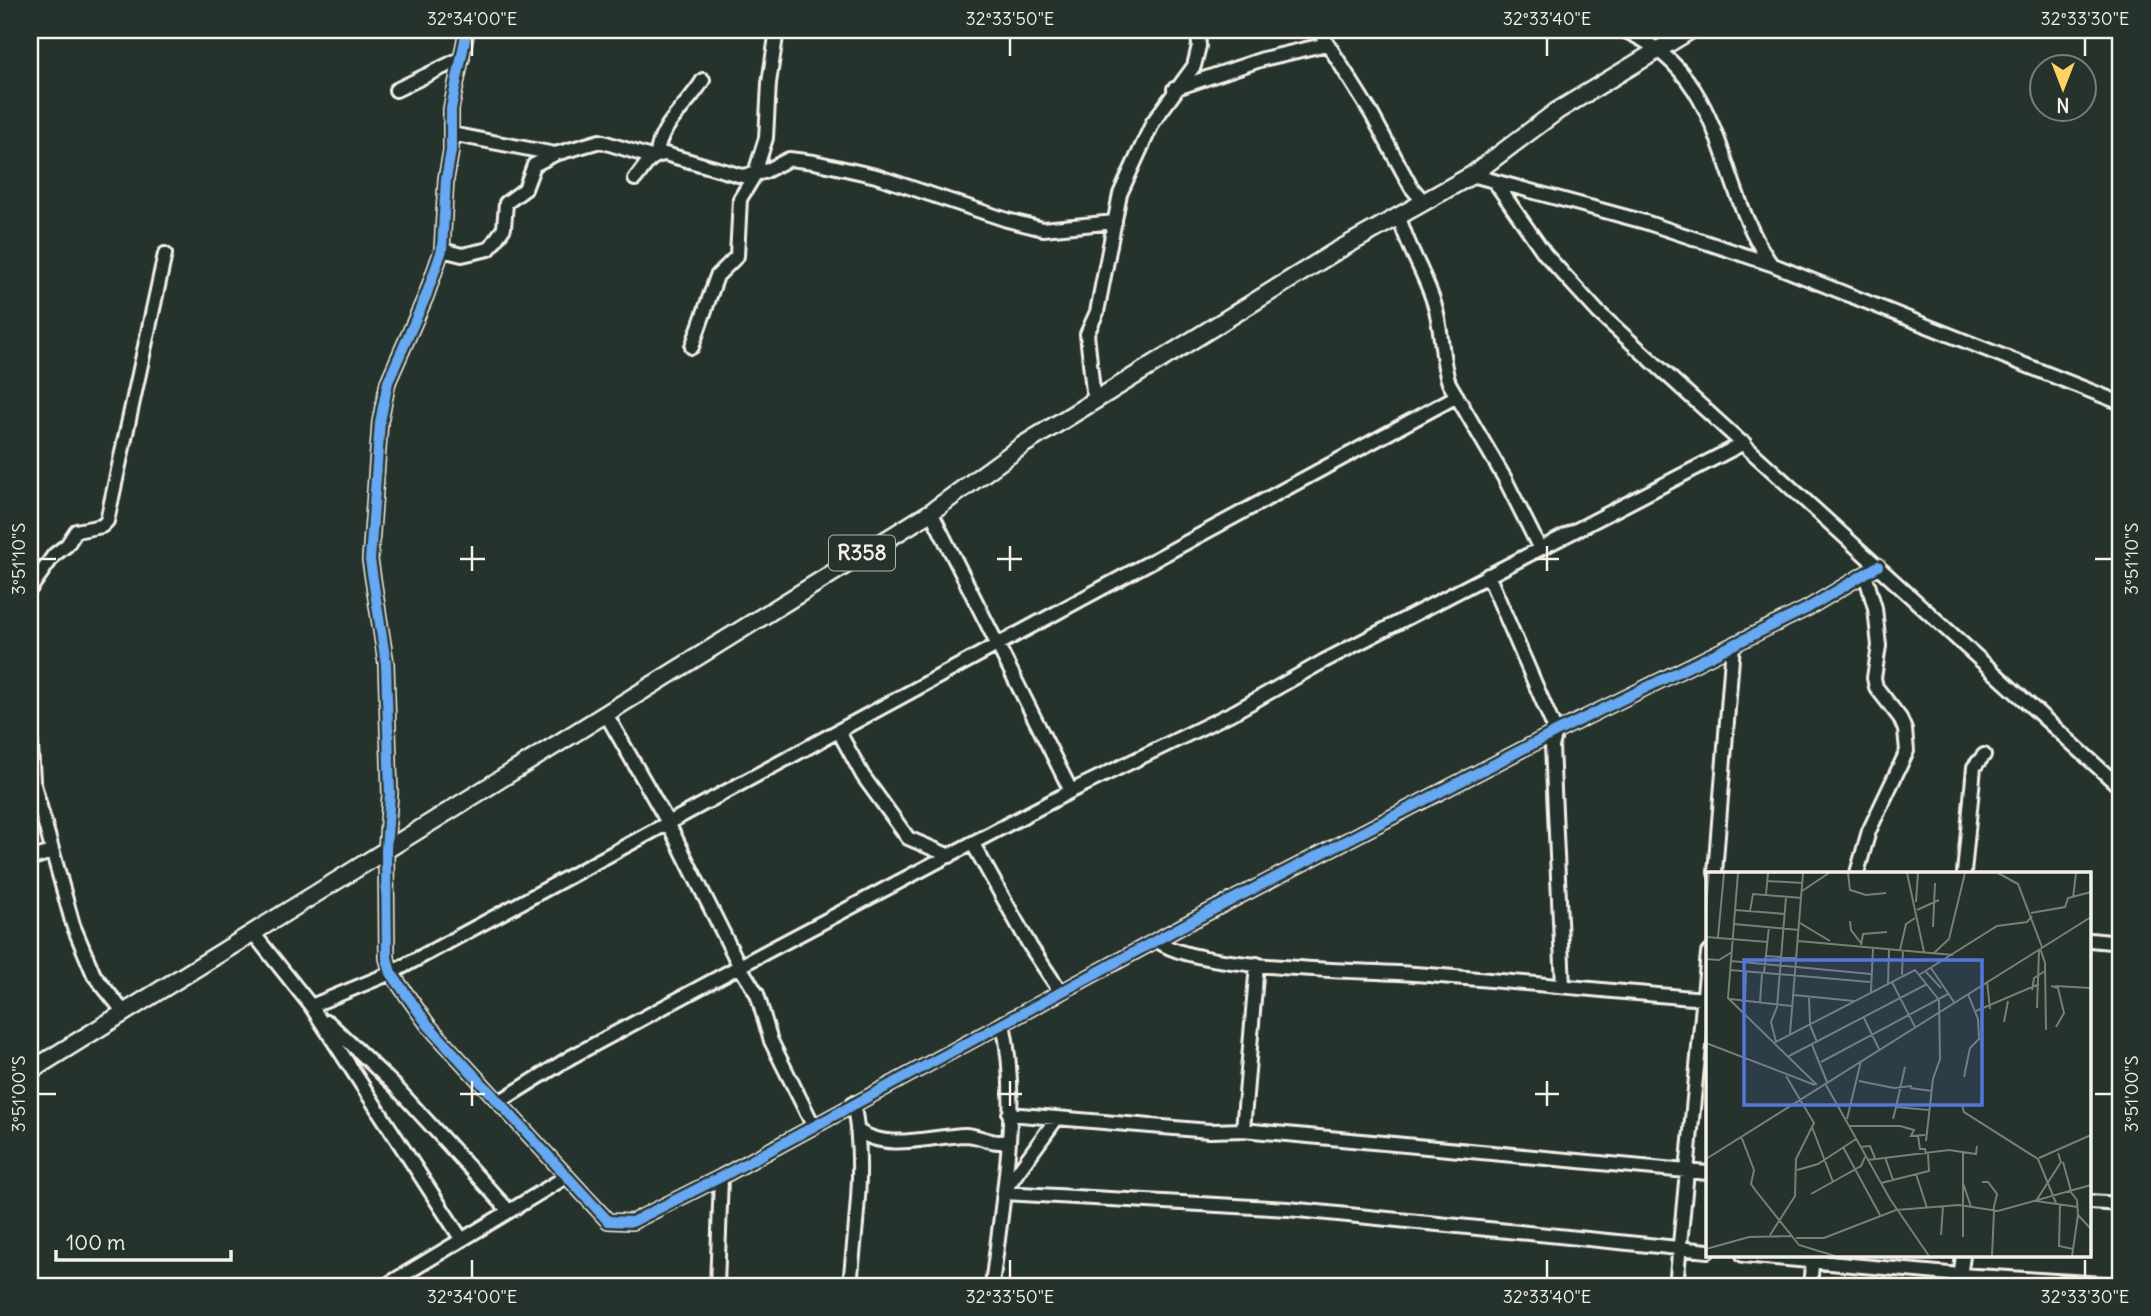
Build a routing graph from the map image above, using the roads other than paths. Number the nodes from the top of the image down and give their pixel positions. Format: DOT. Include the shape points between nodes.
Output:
graph roads {
  1 [pos="467,30"];
  2 [pos="777,30"];
  3 [pos="1198,30"];
  4 [pos="1319,30"];
  5 [pos="1623,30"];
  6 [pos="1690,30"];
  7 [pos="1327,44"];
  8 [pos="1660,50"];
  9 [pos="462,58"];
  10 [pos="703,80"];
  11 [pos="1174,89"];
  12 [pos="396,90"];
  13 [pos="451,134"];
  14 [pos="555,154"];
  15 [pos="654,156"];
  16 [pos="1472,175"];
  17 [pos="754,176"];
  18 [pos="635,179"];
  19 [pos="1494,182"];
  20 [pos="1424,202"];
  21 [pos="1399,216"];
  22 [pos="1115,222"];
  23 [pos="442,250"];
  24 [pos="165,254"];
  25 [pos="1771,264"];
  26 [pos="692,347"];
  27 [pos="1457,396"];
  28 [pos="1098,399"];
  29 [pos="2121,403"];
  30 [pos="1744,443"];
  31 [pos="931,512"];
  32 [pos="1539,547"];
  33 [pos="1878,566"];
  34 [pos="1865,574"];
  35 [pos="1488,575"];
  36 [pos="30,589"];
  37 [pos="998,645"];
  38 [pos="1733,645"];
  39 [pos="606,714"];
  40 [pos="30,728"];
  41 [pos="839,732"];
  42 [pos="1556,732"];
  43 [pos="1984,755"];
  44 [pos="2121,788"];
  45 [pos="1071,791"];
  46 [pos="667,821"];
  47 [pos="973,844"];
  48 [pos="386,850"];
  49 [pos="51,852"];
  50 [pos="950,856"];
  51 [pos="30,859"];
  52 [pos="1715,872"];
  53 [pos="1857,872"];
  54 [pos="1964,872"];
  55 [pos="253,933"];
  56 [pos="2092,940"];
  57 [pos="1158,941"];
  58 [pos="2121,943"];
  59 [pos="1256,964"];
  60 [pos="740,967"];
  61 [pos="391,973"];
  62 [pos="1706,976"];
  63 [pos="1563,986"];
  64 [pos="1060,991"];
  65 [pos="1704,999"];
  66 [pos="312,1005"];
  67 [pos="123,1012"];
  68 [pos="1003,1023"];
  69 [pos="30,1071"];
  70 [pos="499,1102"];
  71 [pos="853,1103"];
  72 [pos="1009,1114"];
  73 [pos="1057,1118"];
  74 [pos="814,1125"];
  75 [pos="857,1130"];
  76 [pos="1243,1130"];
  77 [pos="1007,1141"];
  78 [pos="1687,1172"];
  79 [pos="1706,1173"];
  80 [pos="566,1177"];
  81 [pos="721,1177"];
  82 [pos="1005,1192"];
  83 [pos="2092,1202"];
  84 [pos="2121,1204"];
  85 [pos="509,1211"];
  86 [pos="462,1240"];
  87 [pos="1677,1247"];
  88 [pos="1706,1251"];
  89 [pos="1760,1256"];
  90 [pos="1963,1256"];
  91 [pos="1813,1259"];
  92 [pos="1960,1281"];
  93 [pos="2121,1285"];
  94 [pos="384,1286"];
  95 [pos="717,1286"];
  96 [pos="850,1286"];
  97 [pos="992,1286"];
  98 [pos="1676,1286"];
  99 [pos="1810,1286"];
  1 -- 9 [label="street"];
  2 -- 17 [label="street" via="766,138"];
  3 -- 11 [label="street" via="1194,66"];
  4 -- 7 [label="street"];
  5 -- 8 [label="street"];
  6 -- 8 [label="main road, R358"];
  7 -- 11 [label="street" via="1263,59"];
  7 -- 20 [label="street"];
  8 -- 16 [label="main road, R358" via="1557,111"];
  8 -- 25 [label="street" via="1705,105 1749,226"];
  9 -- 12 [label="street"];
  9 -- 13 [label="street" via="452,99"];
  10 -- 15 [label="street" via="664,130"];
  11 -- 22 [label="street" via="1140,145 1120,194"];
  13 -- 14 [label="street"];
  13 -- 23 [label="street"];
  14 -- 15 [label="street" via="600,141"];
  14 -- 23 [label="street" via="534,165 525,189 506,203 504,228 489,249 462,255"];
  15 -- 17 [label="street" via="665,154"];
  15 -- 18 [label="street"];
  16 -- 19 [label="street"];
  16 -- 20 [label="main road, R358"];
  17 -- 22 [label="street" via="794,159 876,176 1025,225 1056,229"];
  17 -- 26 [label="street" via="740,199 737,256 717,276"];
  19 -- 25 [label="street" via="1645,222"];
  19 -- 30 [label="street" via="1545,254 1598,312"];
  20 -- 21 [label="main road, R358"];
  21 -- 27 [label="street" via="1434,301 1443,337 1444,368"];
  21 -- 28 [label="main road, R358"];
  22 -- 28 [label="street" via="1097,312 1087,334 1093,391"];
  23 -- 48 [label="street" via="388,382 380,422 370,561 386,663 390,783"];
  24 -- 36 [label="street" via="107,521 76,531"];
  25 -- 29 [label="street"];
  27 -- 32 [label="street"];
  27 -- 37 [label="street"];
  28 -- 31 [label="main road, R358" via="1023,444"];
  30 -- 32 [label="street"];
  30 -- 33 [label="street"];
  31 -- 37 [label="street"];
  31 -- 39 [label="main road, R358"];
  32 -- 35 [label="street"];
  33 -- 34 [label="street"];
  33 -- 44 [label="street"];
  34 -- 38 [label="street"];
  34 -- 53 [label="street" via="1878,636 1876,687 1905,730 1907,751 1869,831"];
  35 -- 42 [label="street"];
  35 -- 45 [label="street" via="1236,711"];
  37 -- 41 [label="street"];
  37 -- 45 [label="street"];
  38 -- 42 [label="street"];
  38 -- 52 [label="street"];
  39 -- 46 [label="street"];
  39 -- 48 [label="main road, R358"];
  40 -- 49 [label="street" via="33,781"];
  41 -- 46 [label="street"];
  41 -- 50 [label="street" via="863,776 908,838"];
  42 -- 57 [label="street"];
  42 -- 63 [label="street" via="1552,746"];
  43 -- 54 [label="street" via="1974,767"];
  45 -- 47 [label="street"];
  46 -- 60 [label="street"];
  46 -- 61 [label="street"];
  47 -- 50 [label="street"];
  47 -- 64 [label="street"];
  48 -- 55 [label="main road, R358"];
  48 -- 61 [label="street"];
  49 -- 51 [label="street"];
  49 -- 67 [label="street" via="87,963"];
  50 -- 60 [label="street"];
  55 -- 66 [label="street"];
  55 -- 67 [label="main road, R358"];
  56 -- 58 [label="street"];
  57 -- 59 [label="street" via="1194,957"];
  57 -- 64 [label="street"];
  59 -- 63 [label="street"];
  59 -- 76 [label="street"];
  60 -- 70 [label="street" via="571,1057"];
  60 -- 74 [label="street" via="757,994 771,1041"];
  61 -- 66 [label="street"];
  61 -- 70 [label="street" via="428,1025"];
  62 -- 65 [label="street"];
  63 -- 65 [label="street"];
  64 -- 68 [label="street"];
  65 -- 78 [label="street"];
  66 -- 85 [label="street" via="394,1085"];
  66 -- 86 [label="street"];
  67 -- 69 [label="main road, R358"];
  68 -- 71 [label="street"];
  68 -- 72 [label="street" via="1010,1062"];
  70 -- 80 [label="street"];
  71 -- 74 [label="street"];
  71 -- 75 [label="street"];
  72 -- 73 [label="street"];
  72 -- 77 [label="street"];
  73 -- 76 [label="street"];
  73 -- 82 [label="street"];
  74 -- 81 [label="street"];
  75 -- 77 [label="street" via="873,1138 911,1141 966,1135"];
  75 -- 96 [label="street" via="858,1194"];
  76 -- 78 [label="street"];
  77 -- 82 [label="street"];
  78 -- 79 [label="street"];
  78 -- 87 [label="street"];
  80 -- 81 [label="street" via="600,1215 616,1223 641,1218"];
  80 -- 85 [label="street"];
  81 -- 95 [label="street"];
  82 -- 87 [label="street" via="1288,1209"];
  82 -- 97 [label="street"];
  83 -- 84 [label="street"];
  85 -- 86 [label="street"];
  86 -- 94 [label="street"];
  87 -- 88 [label="street"];
  87 -- 98 [label="street"];
  89 -- 91 [label="street"];
  90 -- 92 [label="street"];
  91 -- 92 [label="street"];
  91 -- 99 [label="street"];
  92 -- 93 [label="street"];
}
